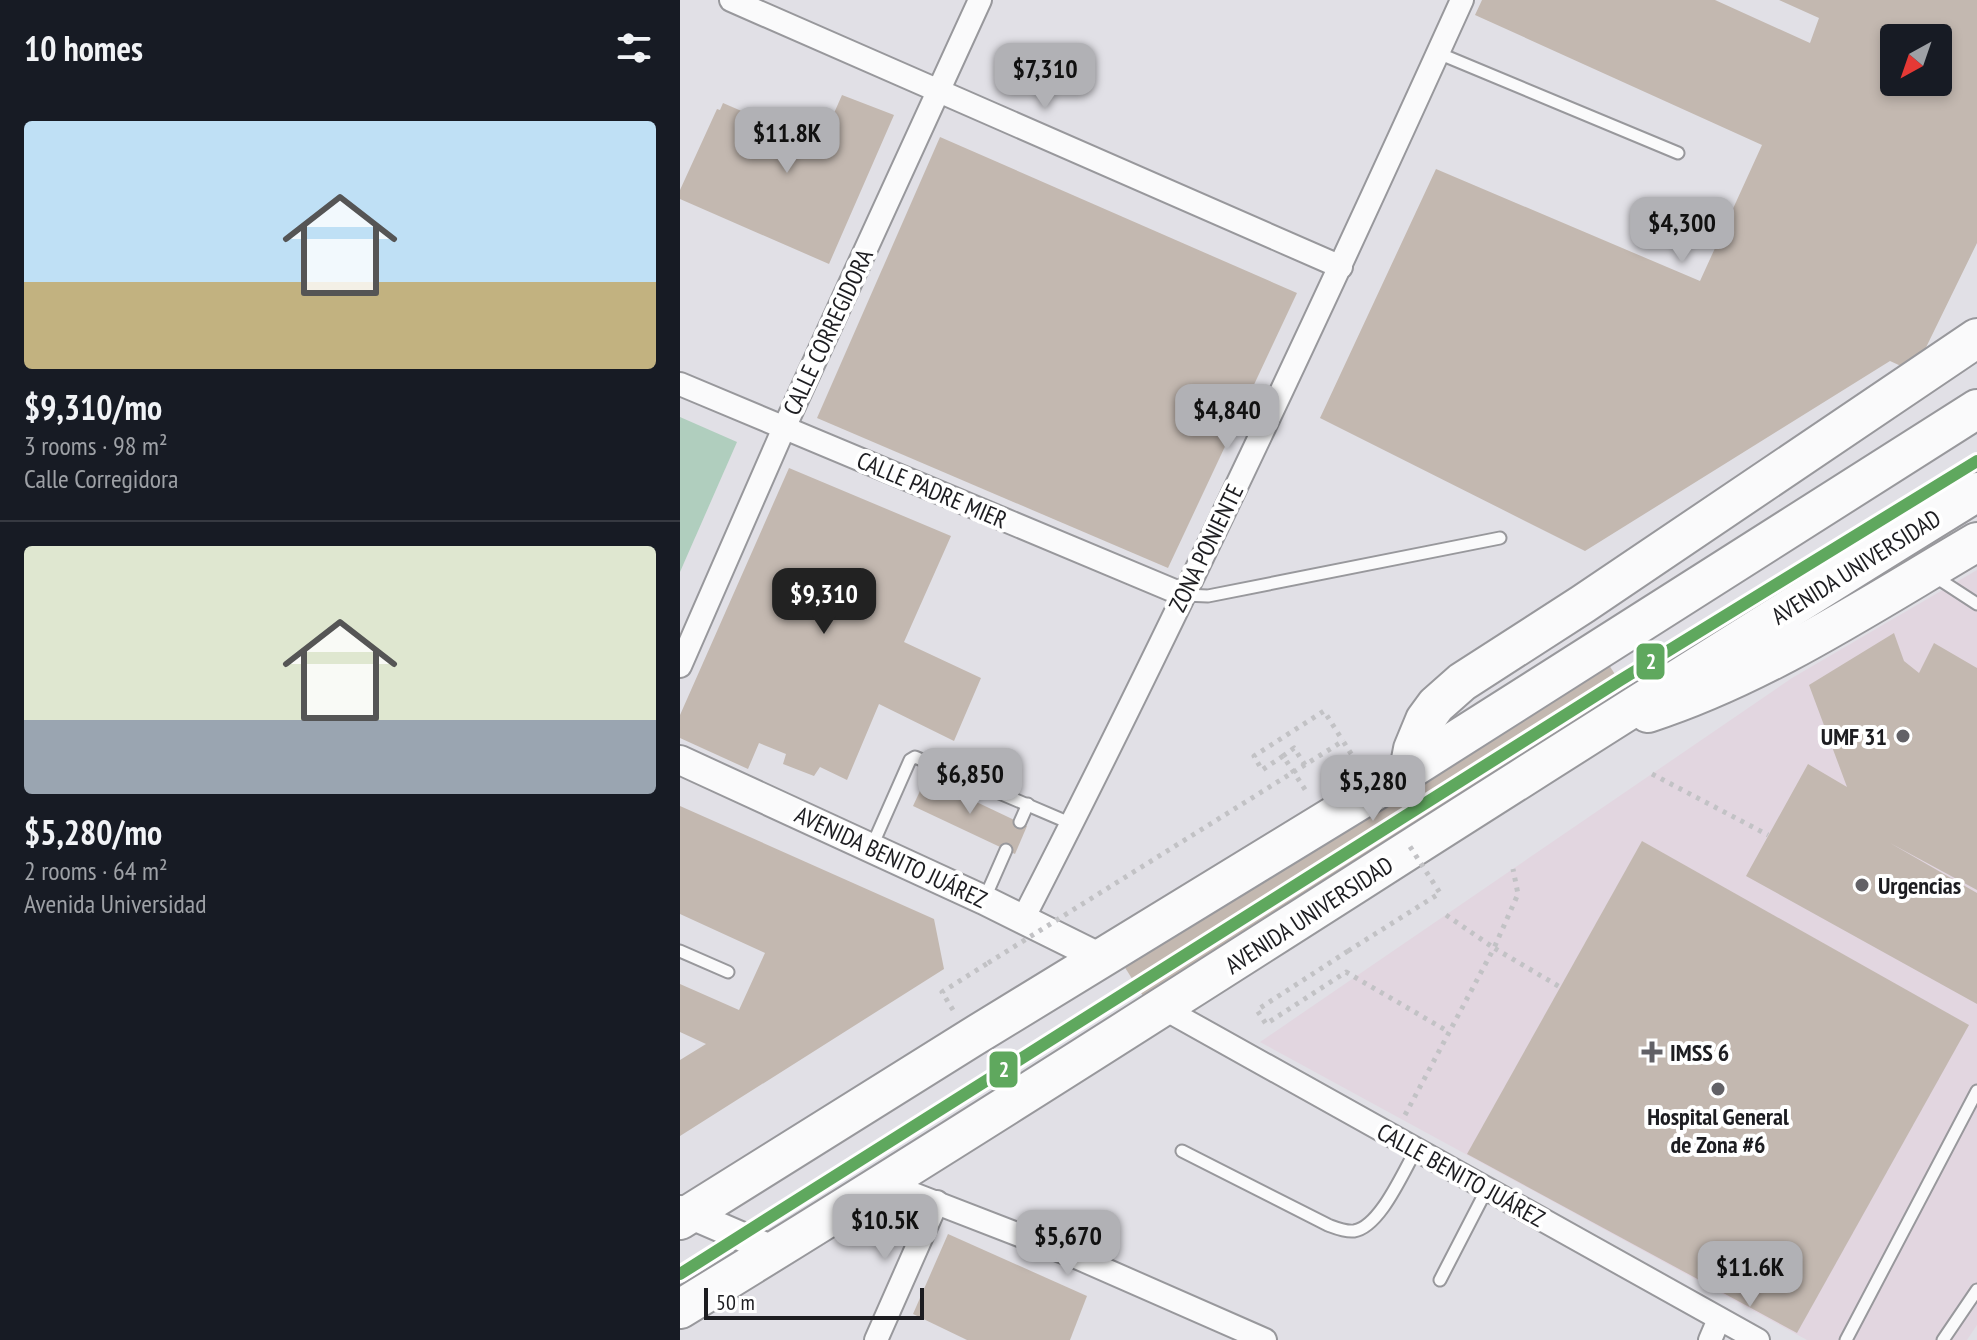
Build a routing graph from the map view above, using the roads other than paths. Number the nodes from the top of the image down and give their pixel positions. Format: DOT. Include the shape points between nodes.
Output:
graph roads {
  1 [pos="731,0"];
  2 [pos="980,0"];
  3 [pos="1462,0"];
  4 [pos="1438,53"];
  5 [pos="940,90"];
  6 [pos="1678,153"];
  7 [pos="1341,267"];
  8 [pos="1977,338"];
  9 [pos="680,384"];
  10 [pos="1977,409"];
  11 [pos="784,428"];
  12 [pos="1977,492"];
  13 [pos="1500,538"];
  14 [pos="1977,542"];
  15 [pos="1926,571"];
  16 [pos="1184,595"];
  17 [pos="1977,604"];
  18 [pos="680,666"];
  19 [pos="1603,726"];
  20 [pos="680,760"];
  21 [pos="1409,770"];
  22 [pos="1028,804"];
  23 [pos="1020,822"];
  24 [pos="1072,824"];
  25 [pos="872,848"];
  26 [pos="1006,850"];
  27 [pos="984,900"];
  28 [pos="1023,919"];
  29 [pos="680,951"];
  30 [pos="1101,958"];
  31 [pos="728,972"];
  32 [pos="1163,1008"];
  33 [pos="1977,1091"];
  34 [pos="1416,1150"];
  35 [pos="1182,1151"];
  36 [pos="885,1183"];
  37 [pos="1487,1189"];
  38 [pos="937,1202"];
  39 [pos="683,1215"];
  40 [pos="775,1251"];
  41 [pos="1440,1280"];
  42 [pos="1977,1290"];
  43 [pos="680,1309"];
  44 [pos="1719,1319"];
  45 [pos="876,1340"];
  46 [pos="1265,1340"];
  47 [pos="1710,1340"];
  48 [pos="1758,1340"];
  49 [pos="1846,1340"];
  50 [pos="1943,1340"];
  1 -- 5 [label="street"];
  2 -- 5 [label="street, CALLE CORREGIDORA"];
  3 -- 4 [label="street, ZONA PONIENTE"];
  4 -- 6 [label="lane"];
  4 -- 7 [label="street, ZONA PONIENTE"];
  5 -- 7 [label="street"];
  5 -- 11 [label="street, CALLE CORREGIDORA"];
  7 -- 16 [label="street, ZONA PONIENTE"];
  8 -- 21 [label="highway" via="1455,687 1425,720"];
  9 -- 11 [label="street, CALLE PADRE MIER"];
  10 -- 21 [label="highway"];
  11 -- 16 [label="street, CALLE PADRE MIER"];
  11 -- 18 [label="street, CALLE CORREGIDORA"];
  12 -- 19 [label="highway, AVENIDA UNIVERSIDAD"];
  13 -- 16 [label="lane" via="1208,596"];
  14 -- 15 [label="highway"];
  15 -- 17 [label="lane"];
  15 -- 19 [label="highway" via="1725,684"];
  16 -- 24 [label="street, ZONA PONIENTE"];
  19 -- 32 [label="highway, AVENIDA UNIVERSIDAD"];
  20 -- 25 [label="street, AVENIDA BENITO JUÁREZ"];
  21 -- 30 [label="highway"];
  22 -- 23 [label="lane"];
  22 -- 24 [label="lane"];
  22 -- 25 [label="lane" via="915,757"];
  24 -- 28 [label="street, ZONA PONIENTE"];
  25 -- 27 [label="street, AVENIDA BENITO JUÁREZ"];
  26 -- 27 [label="lane"];
  27 -- 28 [label="street, AVENIDA BENITO JUÁREZ"];
  28 -- 30 [label="street, AVENIDA BENITO JUÁREZ"];
  29 -- 31 [label="lane"];
  30 -- 39 [label="highway"];
  32 -- 34 [label="street, CALLE BENITO JUÁREZ"];
  32 -- 36 [label="highway, AVENIDA UNIVERSIDAD"];
  33 -- 49 [label="lane"];
  34 -- 35 [label="lane" via="1377,1217 1354,1231 1328,1225"];
  34 -- 37 [label="street, CALLE BENITO JUÁREZ"];
  36 -- 38 [label="street"];
  36 -- 40 [label="highway, AVENIDA UNIVERSIDAD"];
  37 -- 41 [label="lane"];
  37 -- 44 [label="street, CALLE BENITO JUÁREZ"];
  38 -- 45 [label="street"];
  38 -- 46 [label="street"];
  39 -- 40 [label="street"];
  40 -- 43 [label="highway, AVENIDA UNIVERSIDAD"];
  42 -- 50 [label="lane"];
  44 -- 47 [label="street"];
  44 -- 48 [label="street, CALLE BENITO JUÁREZ"];
}
